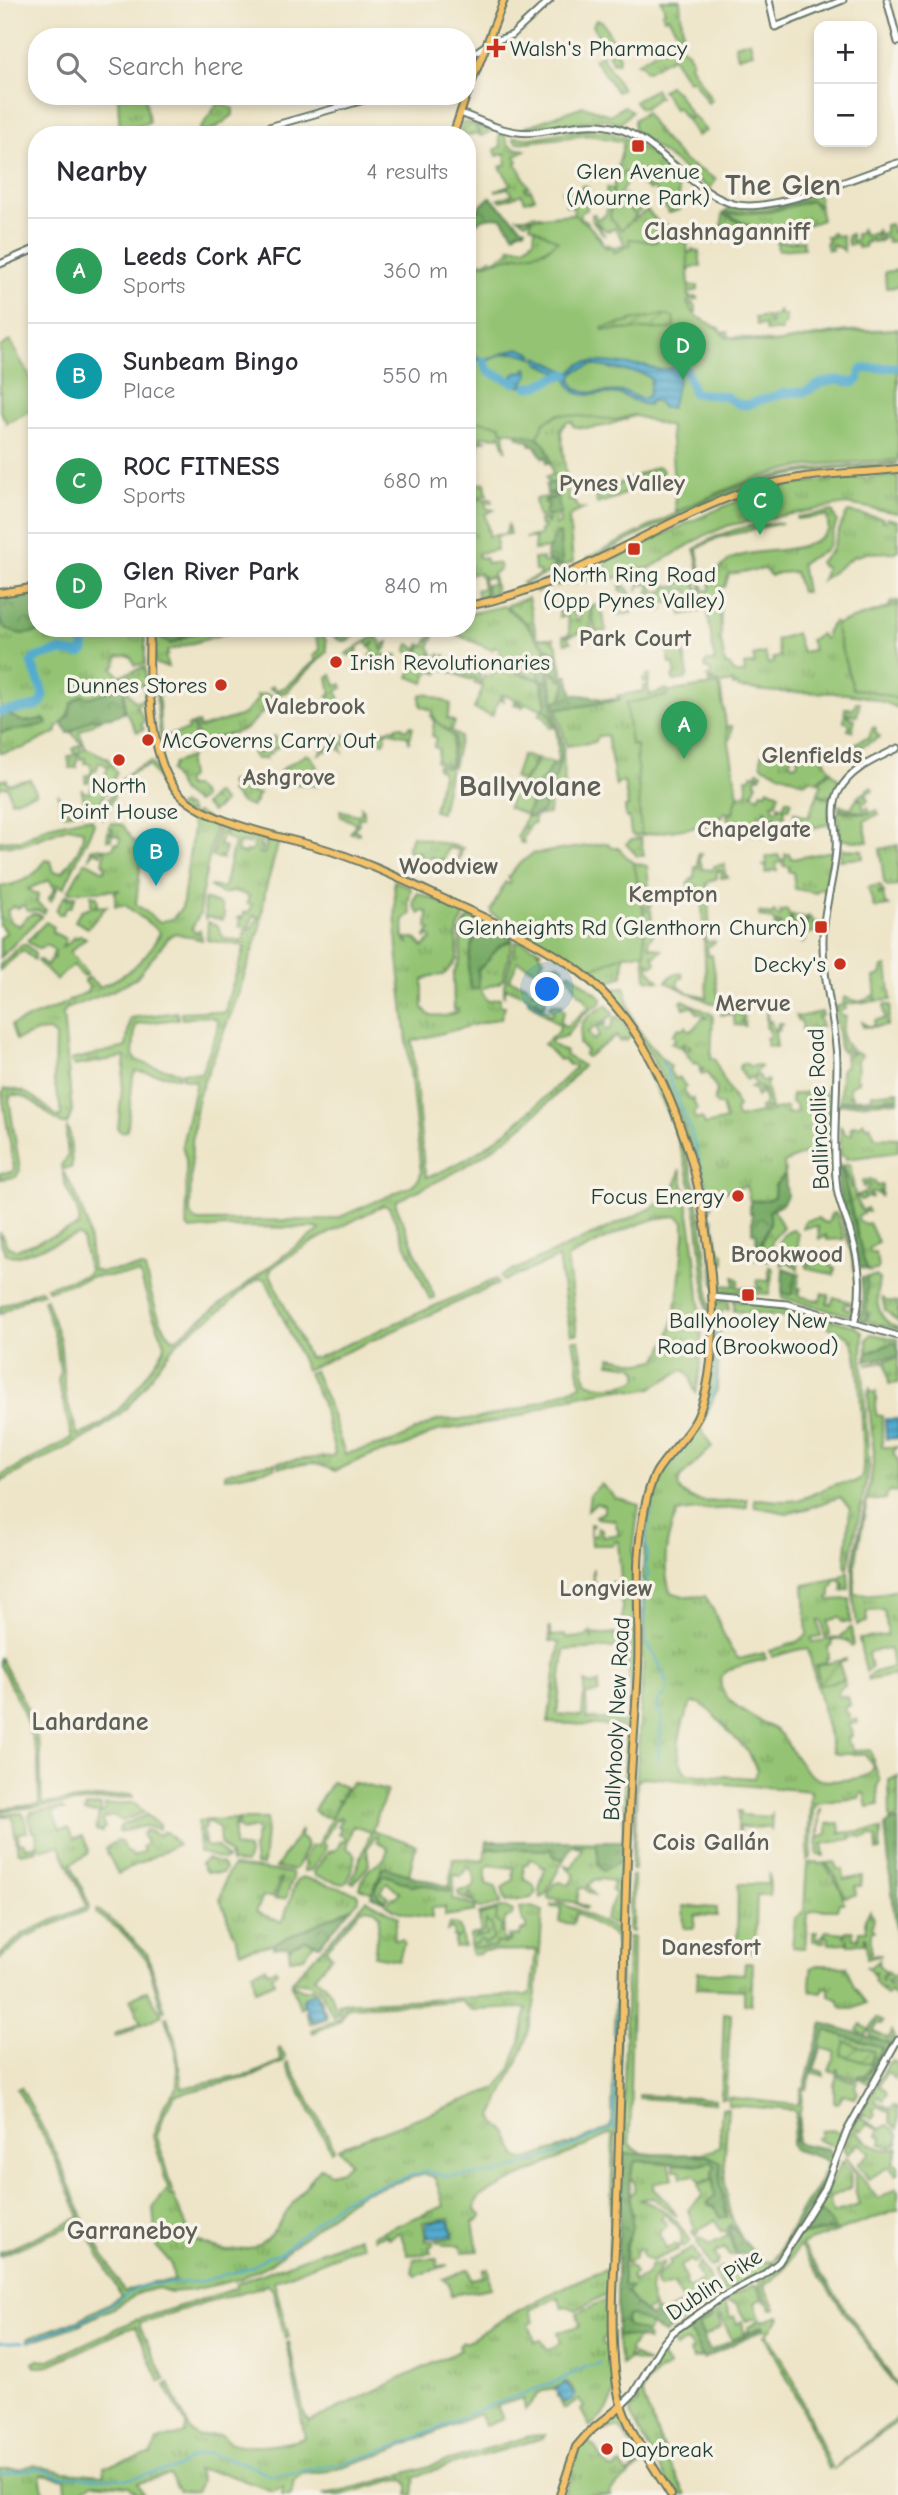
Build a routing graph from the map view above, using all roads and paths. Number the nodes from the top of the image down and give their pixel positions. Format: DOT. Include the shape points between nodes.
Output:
graph roads {
  1 [pos="504,0"];
  2 [pos="550,0"];
  3 [pos="769,0"];
  4 [pos="843,0"];
  5 [pos="887,0"];
  6 [pos="898,42"];
  7 [pos="489,43"];
  8 [pos="476,52"];
  9 [pos="476,62"];
  10 [pos="477,70"];
  11 [pos="346,105"];
  12 [pos="464,105"];
  13 [pos="461,113"];
  14 [pos="273,126"];
  15 [pos="456,126"];
  16 [pos="898,163"];
  17 [pos="28,252"];
  18 [pos="0,264"];
  19 [pos="898,469"];
  20 [pos="28,588"];
  21 [pos="0,593"];
  22 [pos="476,604"];
  23 [pos="150,637"];
  24 [pos="898,748"];
  25 [pos="712,1297"];
  26 [pos="854,1324"];
  27 [pos="898,1336"];
  28 [pos="898,2039"];
  29 [pos="621,2406"];
  30 [pos="560,2495"];
  31 [pos="671,2495"];
  1 -- 7 [label="main road"];
  2 -- 7 [label="street" via="512,35"];
  3 -- 4 [label="street" via="775,27"];
  5 -- 6 [label="street"];
  7 -- 8 [label="street"];
  7 -- 10 [label="main road"];
  9 -- 10 [label="street"];
  11 -- 14 [label="street"];
  12 -- 13 [label="main road"];
  13 -- 15 [label="main road"];
  13 -- 16 [label="street" via="523,133 590,124 625,131 709,192 740,206 770,205"];
  17 -- 18 [label="street"];
  19 -- 22 [label="main road" via="809,475 753,488 544,584"];
  20 -- 21 [label="main road"];
  23 -- 25 [label="main road, Ballyhooly New Road" via="158,748 181,796 225,820 366,864 467,910 550,952 587,978 620,1012 665,1087 690,1153 706,1217"];
  24 -- 26 [label="street, Ballincollie Road" via="855,772 837,796 836,848 823,927 824,974 837,1056 837,1190 854,1244 860,1286"];
  25 -- 26 [label="street" via="787,1304"];
  25 -- 29 [label="main road, Ballyhooly New Road" via="704,1397 686,1436 649,1489 639,1546 614,2267"];
  26 -- 27 [label="street"];
  28 -- 29 [label="street, Dublin Pike" via="847,2131 825,2189 779,2262 673,2332"];
  29 -- 30 [label="main road" via="576,2447"];
  29 -- 31 [label="main road, Ballyhooly New Road"];
}
